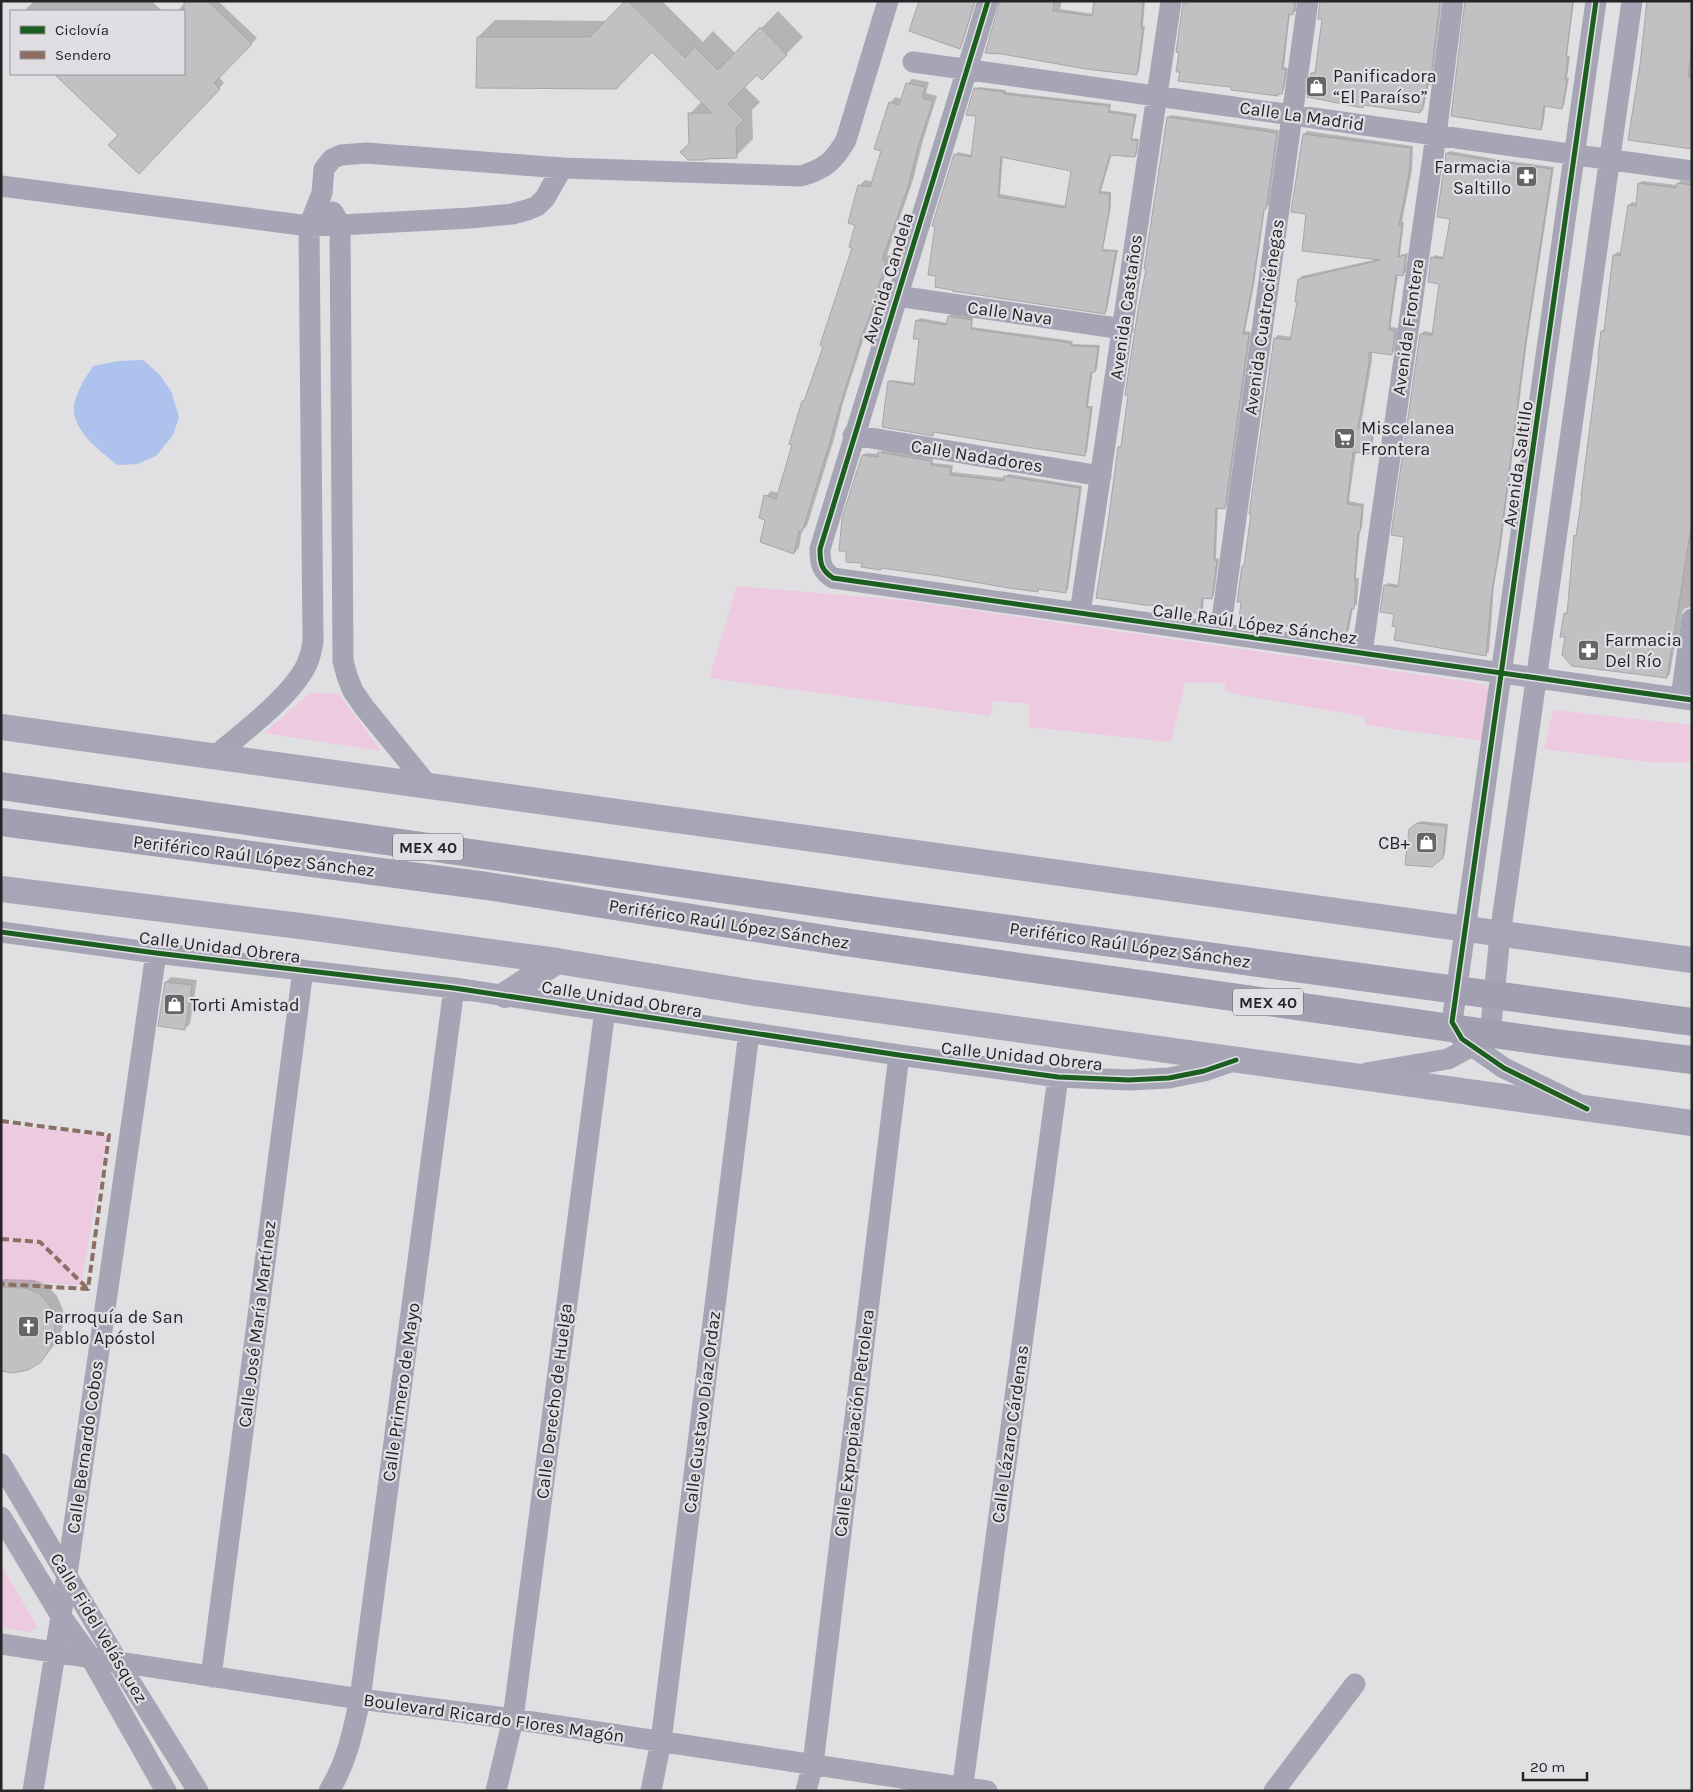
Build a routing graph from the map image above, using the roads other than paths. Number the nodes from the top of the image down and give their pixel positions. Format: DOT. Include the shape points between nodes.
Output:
graph roads {
  1 [pos="888,1"];
  2 [pos="988,1"];
  3 [pos="1171,1"];
  4 [pos="1308,1"];
  5 [pos="1453,1"];
  6 [pos="1596,1"];
  7 [pos="1632,1"];
  8 [pos="913,62"];
  9 [pos="968,69"];
  10 [pos="1157,96"];
  11 [pos="1292,115"];
  12 [pos="1436,135"];
  13 [pos="1575,154"];
  14 [pos="1610,159"];
  15 [pos="562,168"];
  16 [pos="1692,171"];
  17 [pos="1,186"];
  18 [pos="322,192"];
  19 [pos="340,225"];
  20 [pos="309,226"];
  21 [pos="897,296"];
  22 [pos="1123,329"];
  23 [pos="854,436"];
  24 [pos="1101,476"];
  25 [pos="820,565"];
  26 [pos="312,602"];
  27 [pos="342,602"];
  28 [pos="1080,613"];
  29 [pos="1692,618"];
  30 [pos="1220,633"];
  31 [pos="1362,653"];
  32 [pos="1502,673"];
  33 [pos="1538,678"];
  34 [pos="1686,699"];
  35 [pos="1,727"];
  36 [pos="214,757"];
  37 [pos="1,786"];
  38 [pos="430,788"];
  39 [pos="1,822"];
  40 [pos="1,889"];
  41 [pos="1464,930"];
  42 [pos="1,932"];
  43 [pos="1500,935"];
  44 [pos="156,954"];
  45 [pos="1692,960"];
  46 [pos="557,961"];
  47 [pos="303,970"];
  48 [pos="454,988"];
  49 [pos="505,996"];
  50 [pos="605,1010"];
  51 [pos="1692,1022"];
  52 [pos="749,1032"];
  53 [pos="1472,1046"];
  54 [pos="899,1055"];
  55 [pos="1236,1060"];
  56 [pos="1692,1060"];
  57 [pos="1350,1076"];
  58 [pos="1058,1077"];
  59 [pos="1587,1109"];
  60 [pos="1692,1123"];
  61 [pos="1,1464"];
  62 [pos="1,1517"];
  63 [pos="67,1576"];
  64 [pos="61,1616"];
  65 [pos="1,1644"];
  66 [pos="56,1652"];
  67 [pos="90,1658"];
  68 [pos="118,1662"];
  69 [pos="211,1677"];
  70 [pos="1355,1684"];
  71 [pos="360,1699"];
  72 [pos="513,1719"];
  73 [pos="661,1741"];
  74 [pos="813,1764"];
  75 [pos="962,1789"];
  76 [pos="33,1791"];
  77 [pos="166,1791"];
  78 [pos="198,1791"];
  79 [pos="329,1791"];
  80 [pos="496,1791"];
  81 [pos="651,1791"];
  82 [pos="806,1791"];
  83 [pos="987,1791"];
  84 [pos="1274,1791"];
  1 -- 15 [label="street" via="846,140 836,156 815,172 801,176"];
  2 -- 9 [label="street, Avenida Candela"];
  3 -- 10 [label="street, Avenida Castaños"];
  4 -- 11 [label="street, Avenida Cuatrociénegas"];
  5 -- 12 [label="street, Avenida Frontera"];
  6 -- 13 [label="street, Avenida Saltillo"];
  7 -- 14 [label="street"];
  8 -- 9 [label="street, Calle La Madrid"];
  9 -- 10 [label="street, Calle La Madrid"];
  9 -- 21 [label="street, Avenida Candela"];
  10 -- 11 [label="street, Calle La Madrid"];
  10 -- 22 [label="street, Avenida Castaños"];
  11 -- 12 [label="street, Calle La Madrid"];
  11 -- 30 [label="street, Avenida Cuatrociénegas"];
  12 -- 13 [label="street, Calle La Madrid"];
  12 -- 31 [label="street, Avenida Frontera"];
  13 -- 14 [label="street, Calle La Madrid"];
  13 -- 32 [label="street, Avenida Saltillo"];
  14 -- 16 [label="street, Calle La Madrid"];
  14 -- 33 [label="street"];
  15 -- 18 [label="street" via="366,153 341,155 332,159 324,169"];
  15 -- 19 [label="street" via="537,206 512,214"];
  17 -- 20 [label="street"];
  18 -- 19 [label="street"];
  18 -- 20 [label="street"];
  19 -- 20 [label="street"];
  19 -- 27 [label="street"];
  20 -- 26 [label="street"];
  21 -- 22 [label="street, Calle Nava"];
  21 -- 23 [label="street, Avenida Candela"];
  22 -- 24 [label="street, Avenida Castaños"];
  23 -- 24 [label="street, Calle Nadadores"];
  23 -- 25 [label="street, Avenida Candela" via="820,549"];
  24 -- 28 [label="street, Avenida Castaños"];
  25 -- 28 [label="street, Calle Raúl López Sánchez" via="834,578"];
  26 -- 27 [label="street"];
  26 -- 36 [label="street" via="313,641 307,664 268,710"];
  27 -- 38 [label="street" via="343,661 353,691"];
  28 -- 30 [label="street, Calle Raúl López Sánchez"];
  29 -- 34 [label="street"];
  30 -- 31 [label="street, Calle Raúl López Sánchez"];
  31 -- 32 [label="street, Calle Raúl López Sánchez"];
  32 -- 33 [label="street, Calle Raúl López Sánchez"];
  32 -- 41 [label="street, Avenida Saltillo"];
  33 -- 34 [label="street, Calle Raúl López Sánchez"];
  33 -- 43 [label="street"];
  35 -- 36 [label="main road"];
  36 -- 38 [label="main road"];
  37 -- 51 [label="highway, Periférico Raúl López Sánchez / MEX 40, bridge" via="855,908"];
  38 -- 41 [label="main road"];
  39 -- 56 [label="highway, Periférico Raúl López Sánchez / MEX 40, bridge" via="487,886 844,942"];
  40 -- 46 [label="main road"];
  41 -- 43 [label="main road"];
  41 -- 53 [label="street" via="1452,1022 1462,1039"];
  42 -- 44 [label="street, Calle Unidad Obrera"];
  43 -- 45 [label="main road"];
  43 -- 53 [label="street" via="1491,1025"];
  44 -- 47 [label="street, Calle Unidad Obrera"];
  44 -- 63 [label="street, Calle Bernardo Cobos"];
  46 -- 49 [label="main road"];
  46 -- 55 [label="main road" via="755,993"];
  47 -- 48 [label="street, Calle Unidad Obrera"];
  47 -- 69 [label="street, Calle José María Martínez"];
  48 -- 49 [label="street, Calle Unidad Obrera"];
  48 -- 71 [label="street, Calle Primero de Mayo"];
  49 -- 50 [label="street, Calle Unidad Obrera"];
  50 -- 52 [label="street, Calle Unidad Obrera"];
  50 -- 72 [label="street, Calle Derecho de Huelga"];
  52 -- 54 [label="street, Calle Unidad Obrera"];
  52 -- 73 [label="street, Calle Gustavo Díaz Ordaz"];
  53 -- 57 [label="street" via="1448,1060"];
  53 -- 59 [label="street" via="1504,1068"];
  54 -- 58 [label="street, Calle Unidad Obrera"];
  54 -- 74 [label="street, Calle Expropiación Petrolera"];
  55 -- 57 [label="main road"];
  55 -- 58 [label="street, Calle Unidad Obrera" via="1198,1073 1169,1078"];
  57 -- 59 [label="main road"];
  58 -- 75 [label="street, Calle Lázaro Cárdenas"];
  59 -- 60 [label="main road"];
  61 -- 63 [label="street, Calle Fidel Velásquez"];
  62 -- 64 [label="street, Calle Fidel Velásquez"];
  63 -- 64 [label="street, Calle Bernardo Cobos"];
  63 -- 68 [label="street, Calle Fidel Velásquez"];
  64 -- 66 [label="street, Calle Bernardo Cobos"];
  64 -- 67 [label="street, Calle Fidel Velásquez"];
  65 -- 66 [label="street, Boulevard Ricardo Flores Magón"];
  66 -- 67 [label="street, Boulevard Ricardo Flores Magón"];
  66 -- 76 [label="street, Calle Bernardo Cobos"];
  67 -- 68 [label="street, Boulevard Ricardo Flores Magón"];
  67 -- 77 [label="street, Calle Fidel Velásquez"];
  68 -- 69 [label="street, Boulevard Ricardo Flores Magón"];
  68 -- 78 [label="street, Calle Fidel Velásquez"];
  69 -- 71 [label="street, Boulevard Ricardo Flores Magón"];
  70 -- 84 [label="street"];
  71 -- 72 [label="street, Boulevard Ricardo Flores Magón"];
  71 -- 79 [label="street, Calle Primero de Mayo" via="350,1746"];
  72 -- 73 [label="street, Boulevard Ricardo Flores Magón"];
  72 -- 80 [label="street, Calle Derecho de Huelga"];
  73 -- 74 [label="street, Boulevard Ricardo Flores Magón"];
  73 -- 81 [label="street, Calle Gustavo Díaz Ordaz"];
  74 -- 75 [label="street, Boulevard Ricardo Flores Magón"];
  74 -- 82 [label="street, Calle Expropiación Petrolera"];
  75 -- 83 [label="street, Boulevard Ricardo Flores Magón"];
}
